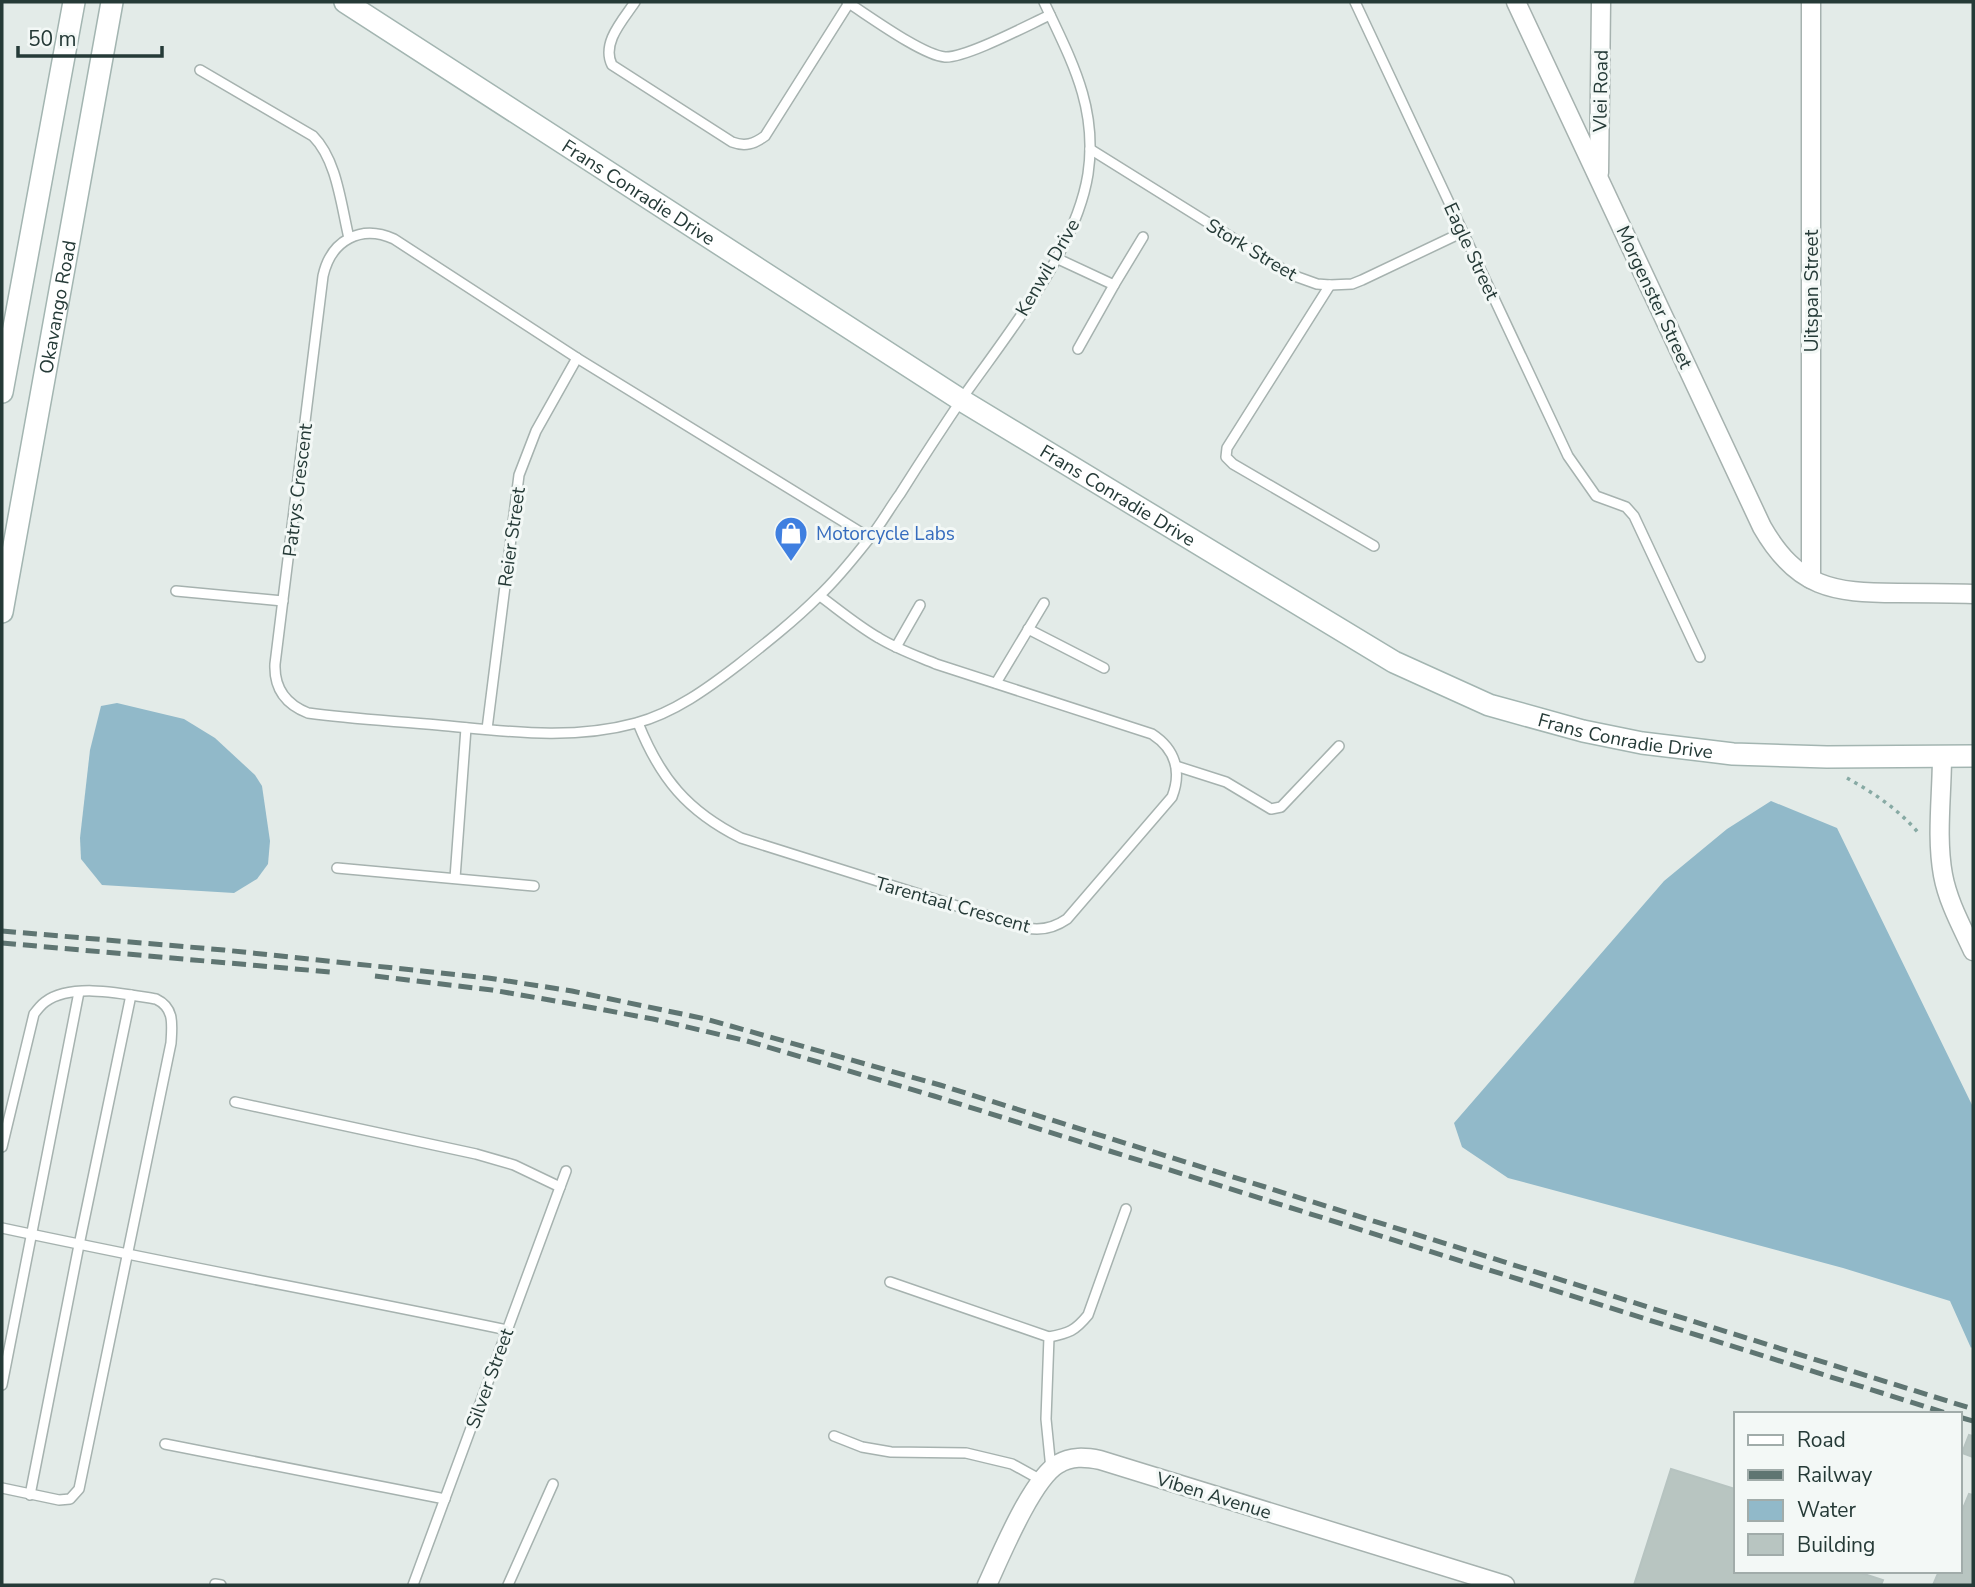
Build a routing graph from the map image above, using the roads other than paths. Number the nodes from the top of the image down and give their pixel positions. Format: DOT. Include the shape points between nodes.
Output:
graph roads {
  1 [pos="74,2"];
  2 [pos="123,2"];
  3 [pos="345,2"];
  4 [pos="635,2"];
  5 [pos="848,2"];
  6 [pos="1044,2"];
  7 [pos="1355,2"];
  8 [pos="1516,2"];
  9 [pos="1601,2"];
  10 [pos="1811,2"];
  11 [pos="111,10"];
  12 [pos="1050,15"];
  13 [pos="200,70"];
  14 [pos="1090,149"];
  15 [pos="1599,180"];
  16 [pos="1463,232"];
  17 [pos="1143,237"];
  18 [pos="349,238"];
  19 [pos="1056,258"];
  20 [pos="1114,285"];
  21 [pos="1330,285"];
  22 [pos="1078,349"];
  23 [pos="577,358"];
  24 [pos="2,392"];
  25 [pos="961,400"];
  26 [pos="870,538"];
  27 [pos="1374,546"];
  28 [pos="1811,579"];
  29 [pos="176,591"];
  30 [pos="1973,593"];
  31 [pos="820,596"];
  32 [pos="283,601"];
  33 [pos="1044,603"];
  34 [pos="920,605"];
  35 [pos="2,612"];
  36 [pos="1028,629"];
  37 [pos="896,647"];
  38 [pos="1700,657"];
  39 [pos="1104,668"];
  40 [pos="996,683"];
  41 [pos="638,723"];
  42 [pos="466,728"];
  43 [pos="487,729"];
  44 [pos="1339,746"];
  45 [pos="1942,756"];
  46 [pos="1973,756"];
  47 [pos="1176,766"];
  48 [pos="337,868"];
  49 [pos="455,878"];
  50 [pos="534,886"];
  51 [pos="1968,928"];
  52 [pos="1973,951"];
  53 [pos="79,992"];
  54 [pos="131,995"];
  55 [pos="235,1102"];
  56 [pos="2,1147"];
  57 [pos="566,1171"];
  58 [pos="560,1187"];
  59 [pos="1126,1209"];
  60 [pos="2,1228"];
  61 [pos="32,1235"];
  62 [pos="79,1245"];
  63 [pos="127,1255"];
  64 [pos="890,1282"];
  65 [pos="507,1329"];
  66 [pos="1049,1337"];
  67 [pos="2,1385"];
  68 [pos="834,1436"];
  69 [pos="165,1444"];
  70 [pos="1046,1475"];
  71 [pos="553,1484"];
  72 [pos="2,1488"];
  73 [pos="30,1495"];
  74 [pos="445,1499"];
  75 [pos="413,1585"];
  76 [pos="508,1585"];
  77 [pos="987,1585"];
  78 [pos="1505,1585"];
  1 -- 24 [label="street, Okavango Road"];
  2 -- 11 [label="street"];
  3 -- 25 [label="street, Frans Conradie Drive"];
  4 -- 5 [label="lane" via="610,42 612,65 732,142 745,145 765,136"];
  5 -- 12 [label="lane" via="925,51 944,57 968,52"];
  6 -- 12 [label="lane, Kenwil Drive"];
  7 -- 16 [label="lane, Eagle Street"];
  8 -- 15 [label="street, Morgenster Street"];
  9 -- 15 [label="street, Vlei Road"];
  10 -- 28 [label="street, Uitspan Street"];
  11 -- 35 [label="street, Okavango Road"];
  12 -- 14 [label="lane, Kenwil Drive" via="1083,90"];
  13 -- 18 [label="lane" via="320,143 330,161"];
  14 -- 19 [label="lane, Kenwil Drive" via="1084,195"];
  14 -- 21 [label="lane, Stork Street" via="1292,275"];
  15 -- 28 [label="street, Morgenster Street" via="1762,527 1783,557"];
  16 -- 21 [label="lane, Stork Street" via="1352,284"];
  16 -- 38 [label="lane, Eagle Street" via="1568,456 1596,496 1626,507 1634,516"];
  17 -- 20 [label="lane"];
  18 -- 23 [label="lane" via="367,233 394,239"];
  18 -- 32 [label="lane, Patrys Crescent" via="329,257 323,275"];
  19 -- 20 [label="lane"];
  19 -- 25 [label="lane, Kenwil Drive"];
  20 -- 22 [label="lane"];
  21 -- 27 [label="lane" via="1227,448 1226,457"];
  23 -- 26 [label="lane"];
  23 -- 43 [label="lane, Reier Street" via="536,431 519,475"];
  25 -- 26 [label="lane, Patrys Crescent"];
  25 -- 45 [label="street, Frans Conradie Drive" via="1394,662 1489,705 1642,743 1720,752"];
  26 -- 31 [label="lane, Patrys Crescent"];
  28 -- 30 [label="street, Morgenster Street" via="1849,592"];
  29 -- 32 [label="lane"];
  31 -- 37 [label="lane"];
  31 -- 41 [label="lane, Patrys Crescent" via="702,691"];
  32 -- 42 [label="lane, Patrys Crescent" via="275,673 280,691 292,705 308,713"];
  33 -- 36 [label="lane"];
  34 -- 37 [label="lane"];
  36 -- 39 [label="lane"];
  36 -- 40 [label="lane"];
  37 -- 40 [label="lane"];
  40 -- 47 [label="lane" via="1152,734 1168,748"];
  41 -- 43 [label="lane, Patrys Crescent" via="581,734"];
  41 -- 47 [label="lane, Tarentaal Crescent" via="671,784 723,829 760,846 1036,930 1067,919 1167,806 1176,787"];
  42 -- 43 [label="lane, Patrys Crescent"];
  42 -- 49 [label="lane"];
  44 -- 47 [label="lane" via="1281,807 1271,809 1226,782"];
  45 -- 46 [label="street, Frans Conradie Drive"];
  45 -- 51 [label="street" via="1939,841 1943,875 1948,894"];
  48 -- 49 [label="lane"];
  49 -- 50 [label="lane"];
  51 -- 52 [label="street"];
  53 -- 54 [label="lane"];
  53 -- 56 [label="lane" via="44,1002 34,1014"];
  53 -- 61 [label="lane"];
  54 -- 62 [label="lane"];
  54 -- 63 [label="lane" via="162,1002 173,1022"];
  55 -- 58 [label="lane" via="476,1154 514,1165"];
  57 -- 58 [label="lane, Silver Street"];
  58 -- 65 [label="lane, Silver Street"];
  59 -- 66 [label="lane" via="1088,1315 1069,1333"];
  60 -- 61 [label="lane"];
  61 -- 62 [label="lane"];
  61 -- 67 [label="lane"];
  62 -- 63 [label="lane"];
  62 -- 73 [label="lane"];
  63 -- 65 [label="lane"];
  63 -- 73 [label="lane" via="79,1489 65,1500"];
  64 -- 66 [label="lane"];
  65 -- 74 [label="lane, Silver Street"];
  66 -- 70 [label="lane"];
  68 -- 70 [label="lane" via="891,1452 966,1453"];
  69 -- 74 [label="lane"];
  70 -- 77 [label="street" via="1009,1536"];
  70 -- 78 [label="street, Viben Avenue" via="1067,1460 1089,1458"];
  71 -- 76 [label="lane"];
  72 -- 73 [label="lane"];
  74 -- 75 [label="lane, Silver Street"];
}
